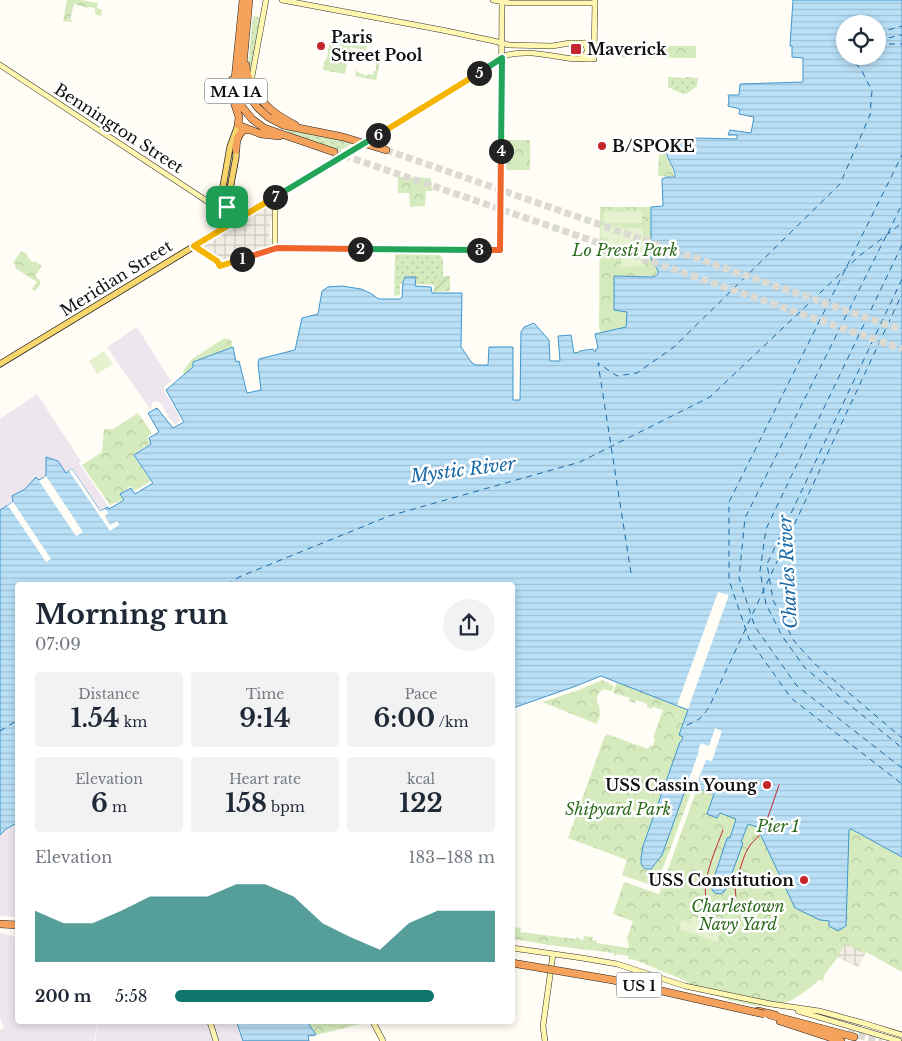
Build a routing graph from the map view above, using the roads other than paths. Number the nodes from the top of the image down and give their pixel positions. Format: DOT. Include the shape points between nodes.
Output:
graph roads {
  1 [pos="243,0"];
  2 [pos="249,0"];
  3 [pos="266,0"];
  4 [pos="282,0"];
  5 [pos="493,0"];
  6 [pos="502,1"];
  7 [pos="595,2"];
  8 [pos="244,15"];
  9 [pos="238,42"];
  10 [pos="501,43"];
  11 [pos="584,43"];
  12 [pos="594,43"];
  13 [pos="244,49"];
  14 [pos="502,58"];
  15 [pos="580,59"];
  16 [pos="0,65"];
  17 [pos="251,82"];
  18 [pos="238,125"];
  19 [pos="302,129"];
  20 [pos="252,130"];
  21 [pos="292,137"];
  22 [pos="236,150"];
  23 [pos="386,150"];
  24 [pos="334,152"];
  25 [pos="270,200"];
  26 [pos="220,207"];
  27 [pos="227,207"];
  28 [pos="231,224"];
  29 [pos="194,246"];
  30 [pos="275,248"];
  31 [pos="0,364"];
  32 [pos="515,948"];
  33 [pos="553,954"];
  34 [pos="515,963"];
  35 [pos="515,964"];
  36 [pos="780,1005"];
  37 [pos="778,1018"];
  38 [pos="211,1024"];
  39 [pos="374,1024"];
  40 [pos="902,1035"];
  41 [pos="854,1037"];
  42 [pos="216,1041"];
  43 [pos="383,1041"];
  44 [pos="545,1041"];
  45 [pos="841,1041"];
  46 [pos="899,1041"];
  1 -- 8 [label="highway, MA 1A"];
  2 -- 8 [label="highway, MA 1A"];
  3 -- 17 [label="main road"];
  4 -- 10 [label="main road"];
  5 -- 6 [label="main road"];
  6 -- 7 [label="main road"];
  6 -- 10 [label="main road"];
  7 -- 12 [label="main road"];
  8 -- 9 [label="highway, MA 1A"];
  8 -- 13 [label="highway, MA 1A"];
  9 -- 18 [label="highway" via="231,89 239,116"];
  9 -- 21 [label="highway, MA 1A" via="235,83 241,106 259,125"];
  10 -- 11 [label="main road" via="552,46"];
  10 -- 14 [label="main road"];
  11 -- 12 [label="main road"];
  11 -- 15 [label="main road" via="587,52"];
  12 -- 15 [label="main road" via="594,59"];
  13 -- 17 [label="highway" via="246,74"];
  13 -- 19 [label="highway, MA 1A" via="242,80 252,101 276,122"];
  14 -- 15 [label="main road" via="509,54 528,54"];
  14 -- 25 [label="main road, Meridian Street, bridge"];
  14 -- 30 [label="main road" via="500,250"];
  16 -- 26 [label="main road, Bennington Street"];
  17 -- 19 [label="highway" via="268,108"];
  18 -- 20 [label="highway"];
  18 -- 26 [label="main road" via="230,147"];
  19 -- 23 [label="highway, MA 1A"];
  20 -- 21 [label="highway"];
  20 -- 22 [label="highway" via="244,130 239,135"];
  21 -- 24 [label="highway, MA 1A"];
  22 -- 27 [label="main road"];
  25 -- 28 [label="main road, Meridian Street"];
  25 -- 30 [label="main road" via="275,209"];
  26 -- 27 [label="main road, Bennington Street"];
  26 -- 28 [label="main road"];
  27 -- 28 [label="main road"];
  28 -- 29 [label="main road, Meridian Street"];
  29 -- 30 [label="main road" via="220,266"];
  29 -- 31 [label="main road, Meridian Street"];
  32 -- 33 [label="main road"];
  33 -- 36 [label="main road" via="617,964 685,986"];
  33 -- 44 [label="main road" via="543,1026"];
  34 -- 37 [label="highway, US 1, bridge" via="622,982"];
  35 -- 37 [label="highway, US 1, bridge" via="613,980"];
  36 -- 40 [label="main road" via="821,1012"];
  36 -- 46 [label="main road"];
  37 -- 41 [label="highway, US 1"];
  37 -- 45 [label="highway"];
  38 -- 42 [label="main road"];
  39 -- 43 [label="main road"];
}
